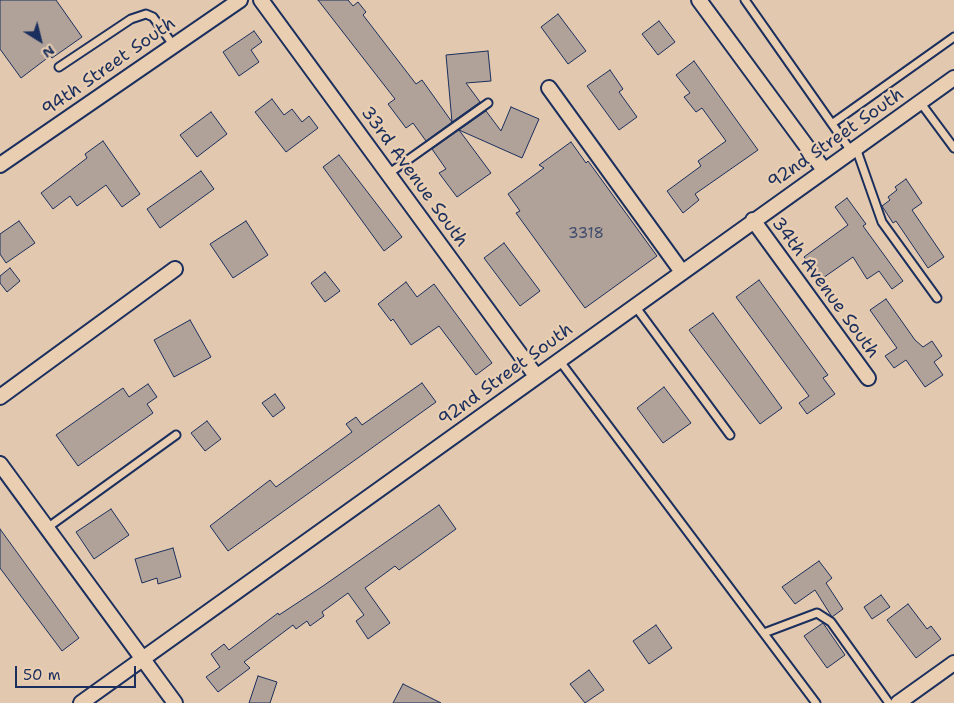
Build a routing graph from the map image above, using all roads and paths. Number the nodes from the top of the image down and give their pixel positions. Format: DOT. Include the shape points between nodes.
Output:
graph roads {
  1 [pos="240,0"];
  2 [pos="261,0"];
  3 [pos="699,0"];
  4 [pos="745,0"];
  5 [pos="954,38"];
  6 [pos="174,46"];
  7 [pos="59,67"];
  8 [pos="954,78"];
  9 [pos="549,88"];
  10 [pos="920,102"];
  11 [pos="488,103"];
  12 [pos="833,123"];
  13 [pos="954,148"];
  14 [pos="854,149"];
  15 [pos="0,166"];
  16 [pos="824,170"];
  17 [pos="388,174"];
  18 [pos="753,220"];
  19 [pos="175,269"];
  20 [pos="682,272"];
  21 [pos="937,298"];
  22 [pos="635,305"];
  23 [pos="559,360"];
  24 [pos="536,376"];
  25 [pos="868,378"];
  26 [pos="0,397"];
  27 [pos="176,435"];
  28 [pos="730,435"];
  29 [pos="0,464"];
  30 [pos="47,528"];
  31 [pos="764,633"];
  32 [pos="143,659"];
  33 [pos="954,663"];
  34 [pos="81,703"];
  35 [pos="175,703"];
  36 [pos="816,703"];
  37 [pos="888,703"];
  38 [pos="898,703"];
  1 -- 6 [label="street, 94th Street South"];
  2 -- 17 [label="street, 33rd Avenue South"];
  3 -- 16 [label="street"];
  4 -- 12 [label="lane"];
  5 -- 12 [label="lane"];
  6 -- 7 [label="lane" via="153,17 146,14 131,19"];
  6 -- 15 [label="street, 94th Street South"];
  8 -- 10 [label="street, 92nd Street South"];
  9 -- 20 [label="street"];
  10 -- 13 [label="lane"];
  10 -- 14 [label="street, 92nd Street South"];
  11 -- 17 [label="lane"];
  12 -- 14 [label="lane"];
  14 -- 16 [label="street, 92nd Street South"];
  14 -- 21 [label="lane" via="882,222"];
  16 -- 18 [label="street, 92nd Street South"];
  17 -- 24 [label="street, 33rd Avenue South"];
  18 -- 20 [label="street, 92nd Street South"];
  18 -- 25 [label="street, 34th Avenue South"];
  19 -- 26 [label="street"];
  20 -- 22 [label="street, 92nd Street South"];
  22 -- 23 [label="street, 92nd Street South"];
  22 -- 28 [label="lane"];
  23 -- 24 [label="street, 92nd Street South"];
  23 -- 31 [label="lane"];
  24 -- 32 [label="street, 92nd Street South"];
  27 -- 30 [label="lane"];
  29 -- 30 [label="street"];
  30 -- 32 [label="street"];
  31 -- 36 [label="lane"];
  31 -- 37 [label="lane" via="817,613 832,622"];
  32 -- 34 [label="street, 92nd Street South"];
  32 -- 35 [label="street"];
  33 -- 38 [label="street"];
}
